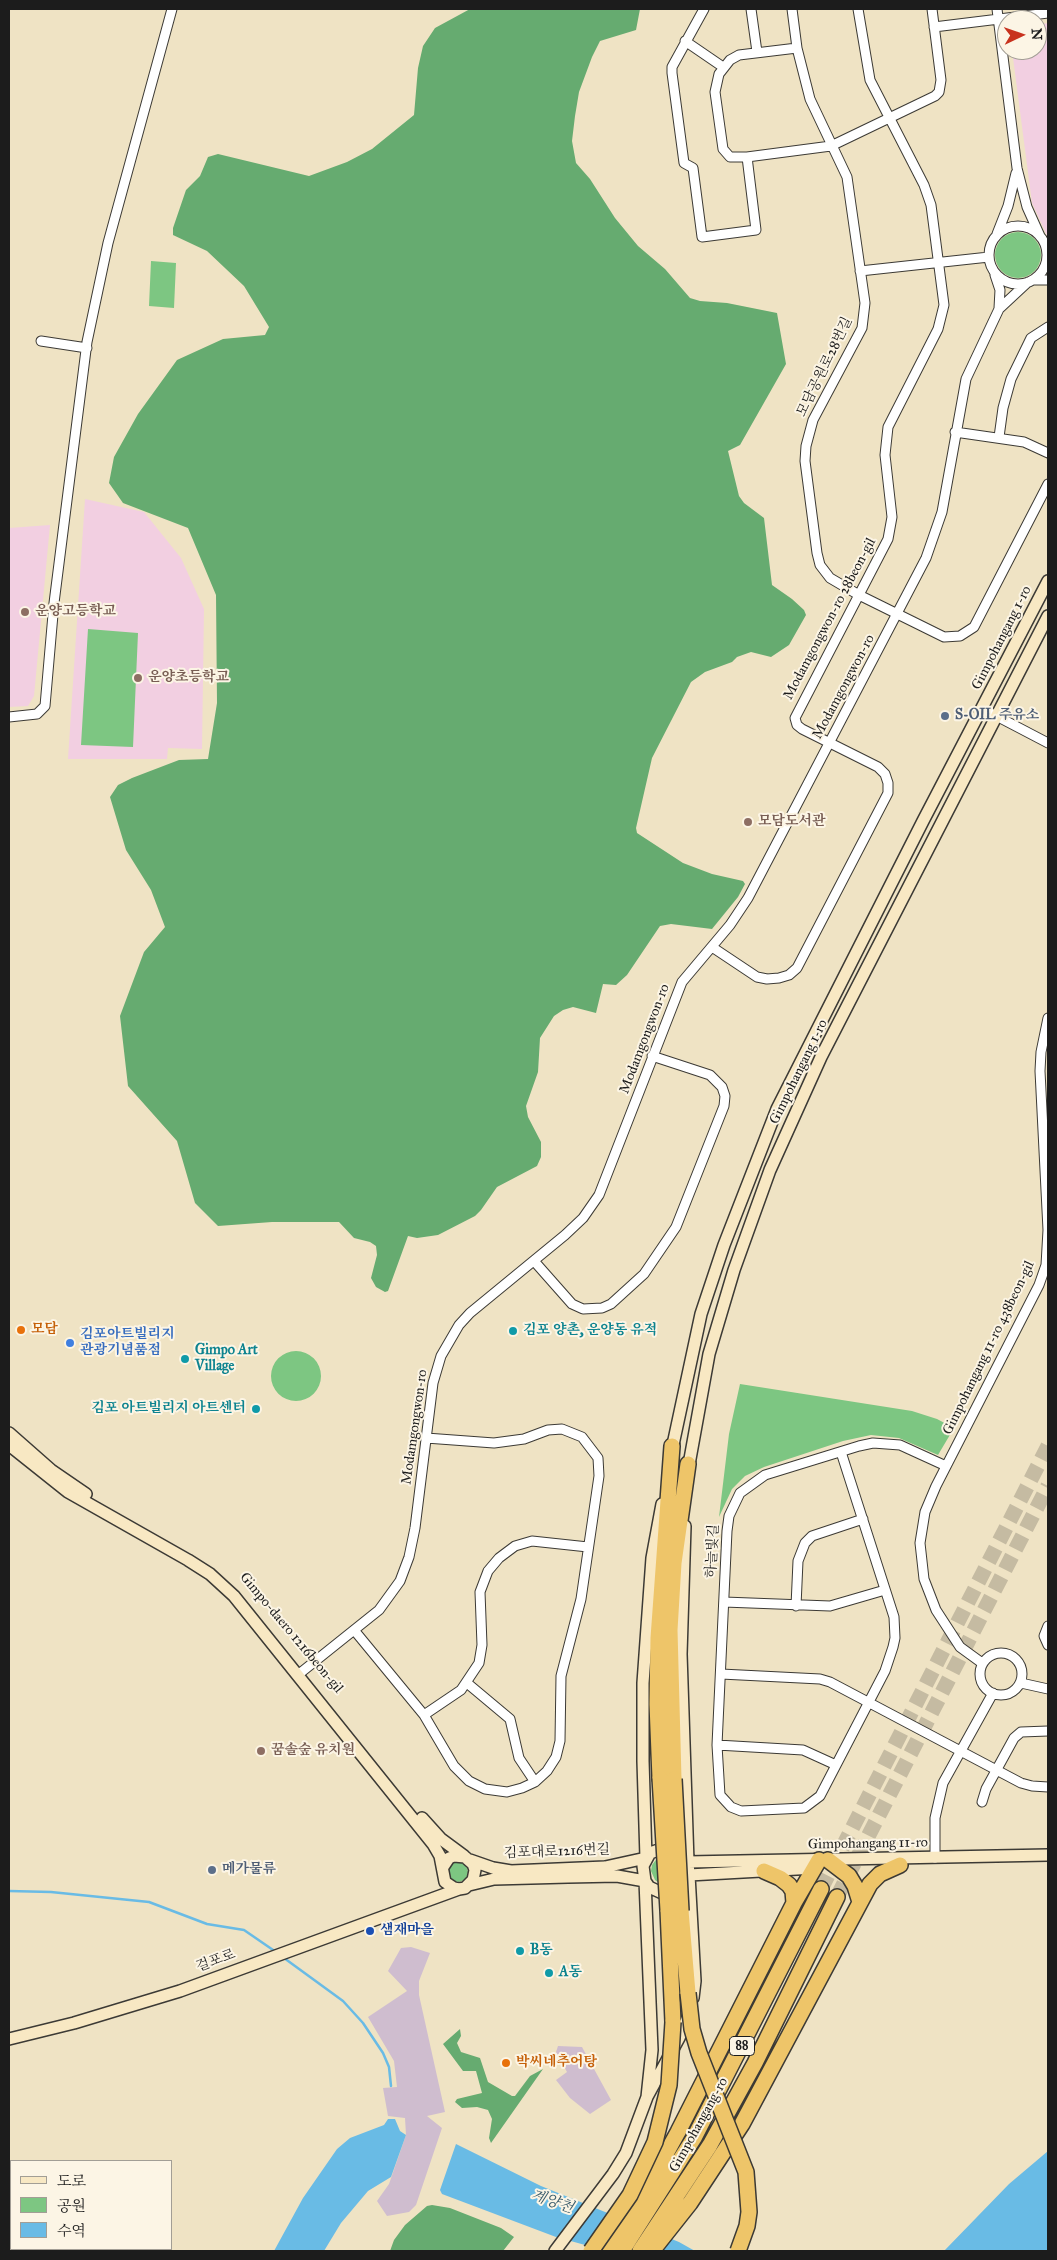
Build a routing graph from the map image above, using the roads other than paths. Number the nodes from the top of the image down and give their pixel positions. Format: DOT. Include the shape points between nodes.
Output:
graph roads {
  1 [pos="172,9"];
  2 [pos="704,9"];
  3 [pos="751,9"];
  4 [pos="792,9"];
  5 [pos="858,9"];
  6 [pos="932,9"];
  7 [pos="997,14"];
  8 [pos="934,27"];
  9 [pos="685,41"];
  10 [pos="796,48"];
  11 [pos="757,52"];
  12 [pos="1004,60"];
  13 [pos="723,67"];
  14 [pos="890,118"];
  15 [pos="831,146"];
  16 [pos="747,157"];
  17 [pos="1017,168"];
  18 [pos="997,234"];
  19 [pos="1044,242"];
  20 [pos="989,257"];
  21 [pos="939,262"];
  22 [pos="860,271"];
  23 [pos="995,273"];
  24 [pos="1048,280"];
  25 [pos="1030,281"];
  26 [pos="999,309"];
  27 [pos="1048,328"];
  28 [pos="41,341"];
  29 [pos="87,348"];
  30 [pos="955,432"];
  31 [pos="999,437"];
  32 [pos="1048,453"];
  33 [pos="1048,484"];
  34 [pos="1048,580"];
  35 [pos="859,595"];
  36 [pos="898,614"];
  37 [pos="1048,616"];
  38 [pos="983,709"];
  39 [pos="9,717"];
  40 [pos="997,717"];
  41 [pos="830,742"];
  42 [pos="1048,743"];
  43 [pos="712,947"];
  44 [pos="1048,1018"];
  45 [pos="652,1056"];
  46 [pos="1046,1159"];
  47 [pos="534,1261"];
  48 [pos="9,1433"];
  49 [pos="426,1438"];
  50 [pos="9,1446"];
  51 [pos="672,1446"];
  52 [pos="841,1452"];
  53 [pos="688,1464"];
  54 [pos="946,1466"];
  55 [pos="863,1519"];
  56 [pos="588,1547"];
  57 [pos="885,1590"];
  58 [pos="724,1602"];
  59 [pos="796,1606"];
  60 [pos="1048,1626"];
  61 [pos="354,1630"];
  62 [pos="1048,1645"];
  63 [pos="982,1663"];
  64 [pos="301,1672"];
  65 [pos="721,1674"];
  66 [pos="467,1683"];
  67 [pos="1021,1683"];
  68 [pos="1048,1689"];
  69 [pos="992,1693"];
  70 [pos="869,1702"];
  71 [pos="424,1715"];
  72 [pos="1048,1731"];
  73 [pos="717,1745"];
  74 [pos="960,1750"];
  75 [pos="836,1765"];
  76 [pos="996,1769"];
  77 [pos="667,1778"];
  78 [pos="535,1782"];
  79 [pos="1048,1787"];
  80 [pos="982,1802"];
  81 [pos="1048,1855"];
  82 [pos="646,1858"];
  83 [pos="935,1858"];
  84 [pos="467,1859"];
  85 [pos="1048,1860"];
  86 [pos="688,1862"];
  87 [pos="825,1864"];
  88 [pos="900,1865"];
  89 [pos="764,1871"];
  90 [pos="442,1872"];
  91 [pos="689,1875"];
  92 [pos="644,1881"];
  93 [pos="464,1887"];
  94 [pos="821,1889"];
  95 [pos="837,1897"];
  96 [pos="430,1900"];
  97 [pos="860,1902"];
  98 [pos="794,1903"];
  99 [pos="674,1910"];
  100 [pos="9,2039"];
  101 [pos="646,2096"];
  102 [pos="650,2197"];
  103 [pos="682,2203"];
  104 [pos="555,2251"];
  105 [pos="591,2251"];
  106 [pos="610,2251"];
  107 [pos="622,2251"];
  108 [pos="640,2251"];
  109 [pos="652,2251"];
  110 [pos="738,2251"];
  1 -- 29 [label="street" via="108,243"];
  2 -- 9 [label="street"];
  3 -- 11 [label="street"];
  4 -- 10 [label="street, 모담공원로28번길"];
  5 -- 14 [label="street, Modamgongwon-ro 28beon-gil" via="870,80"];
  6 -- 8 [label="street"];
  7 -- 8 [label="street"];
  8 -- 14 [label="street" via="941,80 939,92"];
  9 -- 13 [label="street"];
  9 -- 16 [label="street" via="672,73 684,163 694,168 702,237 756,230"];
  10 -- 11 [label="street"];
  10 -- 15 [label="street, 모담공원로28번길" via="810,100"];
  11 -- 13 [label="street" via="739,55"];
  12 -- 17 [label="street"];
  13 -- 16 [label="street" via="714,92 723,149 730,157"];
  14 -- 15 [label="street"];
  14 -- 21 [label="street, Modamgongwon-ro 28beon-gil" via="928,194"];
  15 -- 16 [label="street"];
  15 -- 22 [label="street, 모담공원로28번길" via="849,186"];
  17 -- 18 [label="street"];
  17 -- 19 [label="street" via="1027,207"];
  18 -- 19 [label="street" via="1023,226"];
  18 -- 20 [label="street" via="989,249"];
  19 -- 25 [label="street" via="1046,262 1042,271"];
  20 -- 21 [label="street"];
  20 -- 23 [label="street"];
  21 -- 22 [label="street"];
  21 -- 35 [label="street, Modamgongwon-ro 28beon-gil" via="942,317 932,344 888,427 885,455 892,517 882,551"];
  22 -- 35 [label="street, 모담공원로28번길" via="865,303 862,328 813,420 805,461 820,565 830,578"];
  23 -- 25 [label="street" via="1010,283"];
  23 -- 26 [label="street" via="1000,290"];
  24 -- 25 [label="street"];
  25 -- 26 [label="street"];
  26 -- 30 [label="street, Modamgongwon-ro" via="966,379"];
  27 -- 31 [label="street" via="1032,338 1011,378"];
  28 -- 29 [label="street"];
  29 -- 39 [label="street" via="54,604 45,706 37,714"];
  30 -- 31 [label="street"];
  30 -- 36 [label="street, Modamgongwon-ro" via="937,530"];
  31 -- 32 [label="street" via="1024,442"];
  33 -- 36 [label="street, 모담공원로28번길" via="974,627 960,636 944,637"];
  34 -- 38 [label="street, Gimpohangang 1-ro"];
  35 -- 36 [label="street, 모담공원로28번길"];
  35 -- 41 [label="street, Modamgongwon-ro 28beon-gil" via="795,718 802,729"];
  36 -- 41 [label="street, Modamgongwon-ro"];
  37 -- 40 [label="street, Gimpohangang 1-ro"];
  38 -- 40 [label="street, Gimpohangang 1-ro"];
  38 -- 51 [label="street, Gimpohangang 1-ro" via="777,1109 726,1238 702,1314"];
  40 -- 42 [label="street, Gimpohangang 1-ro"];
  40 -- 53 [label="street, Gimpohangang 1-ro" via="821,1057 770,1170 713,1338"];
  41 -- 43 [label="street, Modamgongwon-ro" via="748,898"];
  41 -- 43 [label="street" via="878,767 885,774 888,793 804,959 789,975 767,979 756,977"];
  43 -- 45 [label="street, Modamgongwon-ro" via="682,982"];
  44 -- 46 [label="street, Gimpohangang 11-ro 438beon-gil" via="1040,1071"];
  45 -- 47 [label="street, Modamgongwon-ro" via="599,1195 583,1218"];
  45 -- 47 [label="street" via="710,1075 722,1086 725,1096 724,1106 676,1227 644,1274 602,1308 583,1309 572,1304"];
  46 -- 54 [label="street, Gimpohangang 11-ro 438beon-gil" via="1048,1246 1043,1275"];
  47 -- 49 [label="street, Modamgongwon-ro" via="470,1313 451,1338 441,1356 433,1384"];
  48 -- 64 [label="street, Gimpo-daero 1216beon-gil" via="68,1482 196,1557 228,1580 250,1603"];
  49 -- 56 [label="street" via="494,1444 556,1429 582,1437 594,1451 599,1467"];
  49 -- 61 [label="street, Modamgongwon-ro" via="415,1528 405,1570 386,1602"];
  50 -- 64 [label="street, Gimpo-daero 1216beon-gil" via="68,1492 210,1574 242,1603"];
  51 -- 77 [label="highway" via="658,1638 657,1704"];
  51 -- 82 [label="street, Gimpohangang 1-ro" via="652,1558 646,1617 643,1751"];
  52 -- 54 [label="street, 하늘빛길" via="873,1443 887,1443 913,1450"];
  52 -- 55 [label="street, 하늘빛길"];
  52 -- 58 [label="street, 하늘빛길" via="765,1475 740,1494 729,1516"];
  53 -- 77 [label="highway" via="674,1563"];
  53 -- 86 [label="street, Gimpohangang 1-ro" via="681,1654"];
  54 -- 63 [label="street, Gimpohangang 11-ro 438beon-gil" via="926,1512 920,1543 921,1564 936,1610 960,1647"];
  55 -- 57 [label="street, 하늘빛길"];
  55 -- 59 [label="street" via="812,1536 805,1543 798,1561"];
  56 -- 66 [label="street" via="532,1541 515,1546 499,1558 488,1571 481,1588 481,1652 479,1663"];
  56 -- 78 [label="street" via="578,1612 561,1676 559,1749 547,1771"];
  57 -- 59 [label="street" via="830,1606"];
  57 -- 70 [label="street, 하늘빛길" via="894,1617 895,1638 885,1671"];
  58 -- 59 [label="street"];
  58 -- 65 [label="street, 하늘빛길"];
  60 -- 62 [label="street" via="1044,1636"];
  61 -- 64 [label="street, Modamgongwon-ro"];
  61 -- 71 [label="street"];
  63 -- 67 [label="street" via="991,1654 1010,1654 1020,1663"];
  63 -- 69 [label="street" via="980,1678"];
  64 -- 84 [label="street, Gimpo-daero 1216beon-gil" via="430,1828"];
  64 -- 90 [label="street, Gimpo-daero 1216beon-gil" via="433,1844"];
  65 -- 70 [label="street" via="820,1679"];
  65 -- 73 [label="street, 하늘빛길"];
  66 -- 71 [label="street" via="454,1696"];
  66 -- 78 [label="street" via="510,1719 519,1758"];
  67 -- 68 [label="street"];
  67 -- 69 [label="street" via="1009,1694"];
  69 -- 74 [label="street"];
  70 -- 74 [label="street"];
  70 -- 75 [label="street, 하늘빛길"];
  71 -- 78 [label="street" via="454,1766 476,1785 507,1792"];
  72 -- 76 [label="street" via="1017,1734"];
  73 -- 75 [label="street" via="802,1750"];
  73 -- 75 [label="street, 하늘빛길" via="720,1795 730,1807 741,1811 804,1808 820,1796"];
  74 -- 76 [label="street"];
  74 -- 83 [label="street" via="942,1783 937,1801"];
  76 -- 79 [label="street" via="1026,1785"];
  76 -- 80 [label="street"];
  77 -- 99 [label="highway, bridge"];
  81 -- 83 [label="street, Gimpohangang 11-ro"];
  82 -- 84 [label="street, 김포대로1216번길" via="605,1867 511,1871"];
  82 -- 86 [label="street" via="656,1849 664,1848 678,1852"];
  82 -- 92 [label="street"];
  83 -- 87 [label="street, Gimpohangang 11-ro"];
  84 -- 90 [label="street" via="449,1858"];
  84 -- 93 [label="street" via="475,1870 473,1880"];
  85 -- 88 [label="street, Gimpohangang 11-ro"];
  86 -- 87 [label="street, Gimpohangang 11-ro"];
  86 -- 91 [label="street"];
  87 -- 88 [label="street, Gimpohangang 11-ro"];
  87 -- 89 [label="street, Gimpohangang 11-ro"];
  87 -- 97 [label="highway" via="855,1886"];
  87 -- 98 [label="highway"];
  88 -- 97 [label="highway" via="880,1874"];
  89 -- 91 [label="street, Gimpohangang 11-ro"];
  89 -- 98 [label="highway" via="789,1885"];
  90 -- 93 [label="street" via="449,1886"];
  90 -- 96 [label="street" via="438,1890"];
  91 -- 92 [label="street" via="682,1885 670,1892 655,1891"];
  91 -- 101 [label="street" via="694,1999 679,2038"];
  92 -- 93 [label="street" via="617,1876 494,1879"];
  92 -- 101 [label="street" via="652,2050"];
  93 -- 96 [label="street, 걸포로"];
  94 -- 102 [label="highway, Gimpohangang-ro / 88" via="694,2138"];
  95 -- 103 [label="highway, Gimpohangang-ro / 88"];
  96 -- 100 [label="street, 걸포로" via="180,1991"];
  97 -- 103 [label="highway" via="757,2099"];
  98 -- 102 [label="highway"];
  99 -- 105 [label="highway, bridge" via="669,2085 655,2142 630,2195"];
  99 -- 110 [label="highway, bridge" via="692,2029 707,2077 746,2172 749,2212"];
  101 -- 104 [label="street" via="634,2135 613,2174"];
  102 -- 106 [label="highway"];
  102 -- 107 [label="highway, 88"];
  103 -- 108 [label="highway, 88"];
  103 -- 109 [label="highway"];
}
